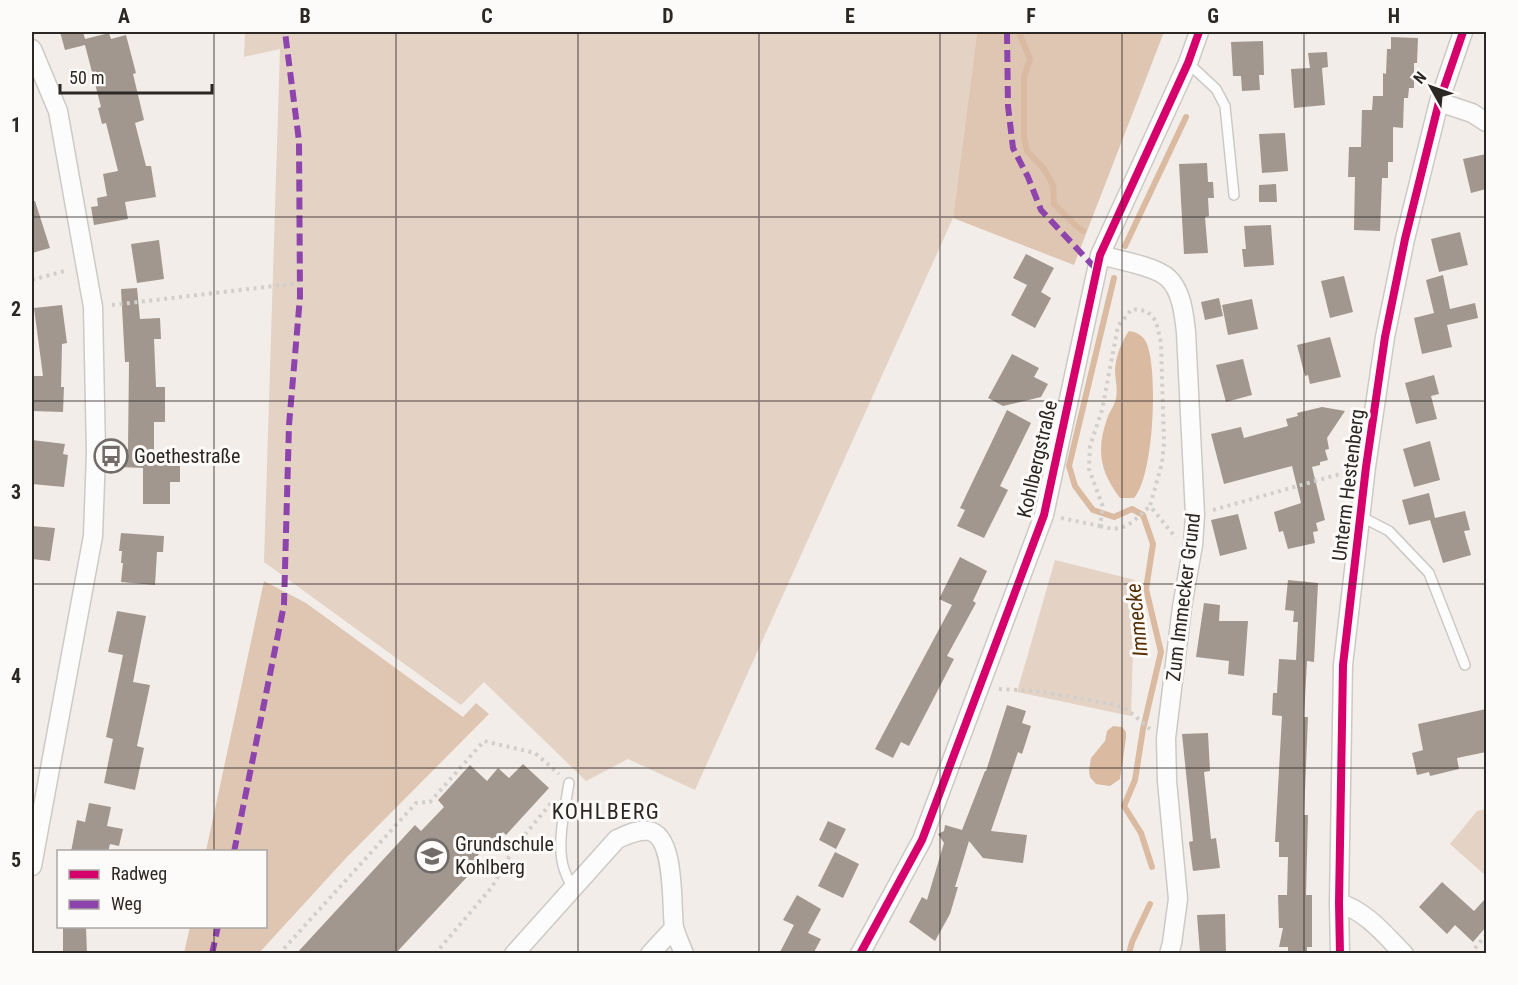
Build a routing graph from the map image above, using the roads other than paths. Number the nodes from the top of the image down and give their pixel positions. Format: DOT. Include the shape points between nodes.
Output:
graph roads {
  1 [pos="1199,32"];
  2 [pos="1463,32"];
  3 [pos="32,49"];
  4 [pos="1188,63"];
  5 [pos="1439,102"];
  6 [pos="1486,122"];
  7 [pos="1234,195"];
  8 [pos="1100,255"];
  9 [pos="1360,516"];
  10 [pos="1465,665"];
  11 [pos="569,783"];
  12 [pos="32,866"];
  13 [pos="572,887"];
  14 [pos="1339,903"];
  15 [pos="674,928"];
  16 [pos="513,954"];
  17 [pos="650,954"];
  18 [pos="684,954"];
  19 [pos="860,954"];
  20 [pos="1169,954"];
  21 [pos="1340,954"];
  22 [pos="1404,954"];
  1 -- 4 [label="street, Kohlbergstraße"];
  2 -- 5 [label="street, Unterm Hestenberg"];
  3 -- 12 [label="street" via="58,111 93,307 96,453 93,536"];
  4 -- 7 [label="lane" via="1216,89 1225,106"];
  4 -- 8 [label="street, Kohlbergstraße"];
  5 -- 6 [label="street"];
  5 -- 9 [label="street, Unterm Hestenberg" via="1387,326"];
  8 -- 19 [label="street, Kohlbergstraße" via="1044,515 922,840"];
  8 -- 20 [label="street, Zum Immecker Grund" via="1168,278 1183,308 1186,332 1195,515 1166,738 1178,899"];
  9 -- 10 [label="lane" via="1389,531 1429,573"];
  9 -- 14 [label="street, Unterm Hestenberg" via="1343,665"];
  11 -- 13 [label="lane" via="561,858"];
  13 -- 15 [label="street" via="617,838 650,831 666,849"];
  13 -- 16 [label="street"];
  14 -- 21 [label="street, Unterm Hestenberg"];
  14 -- 22 [label="street" via="1362,914"];
  15 -- 17 [label="street"];
  15 -- 18 [label="street"];
}
